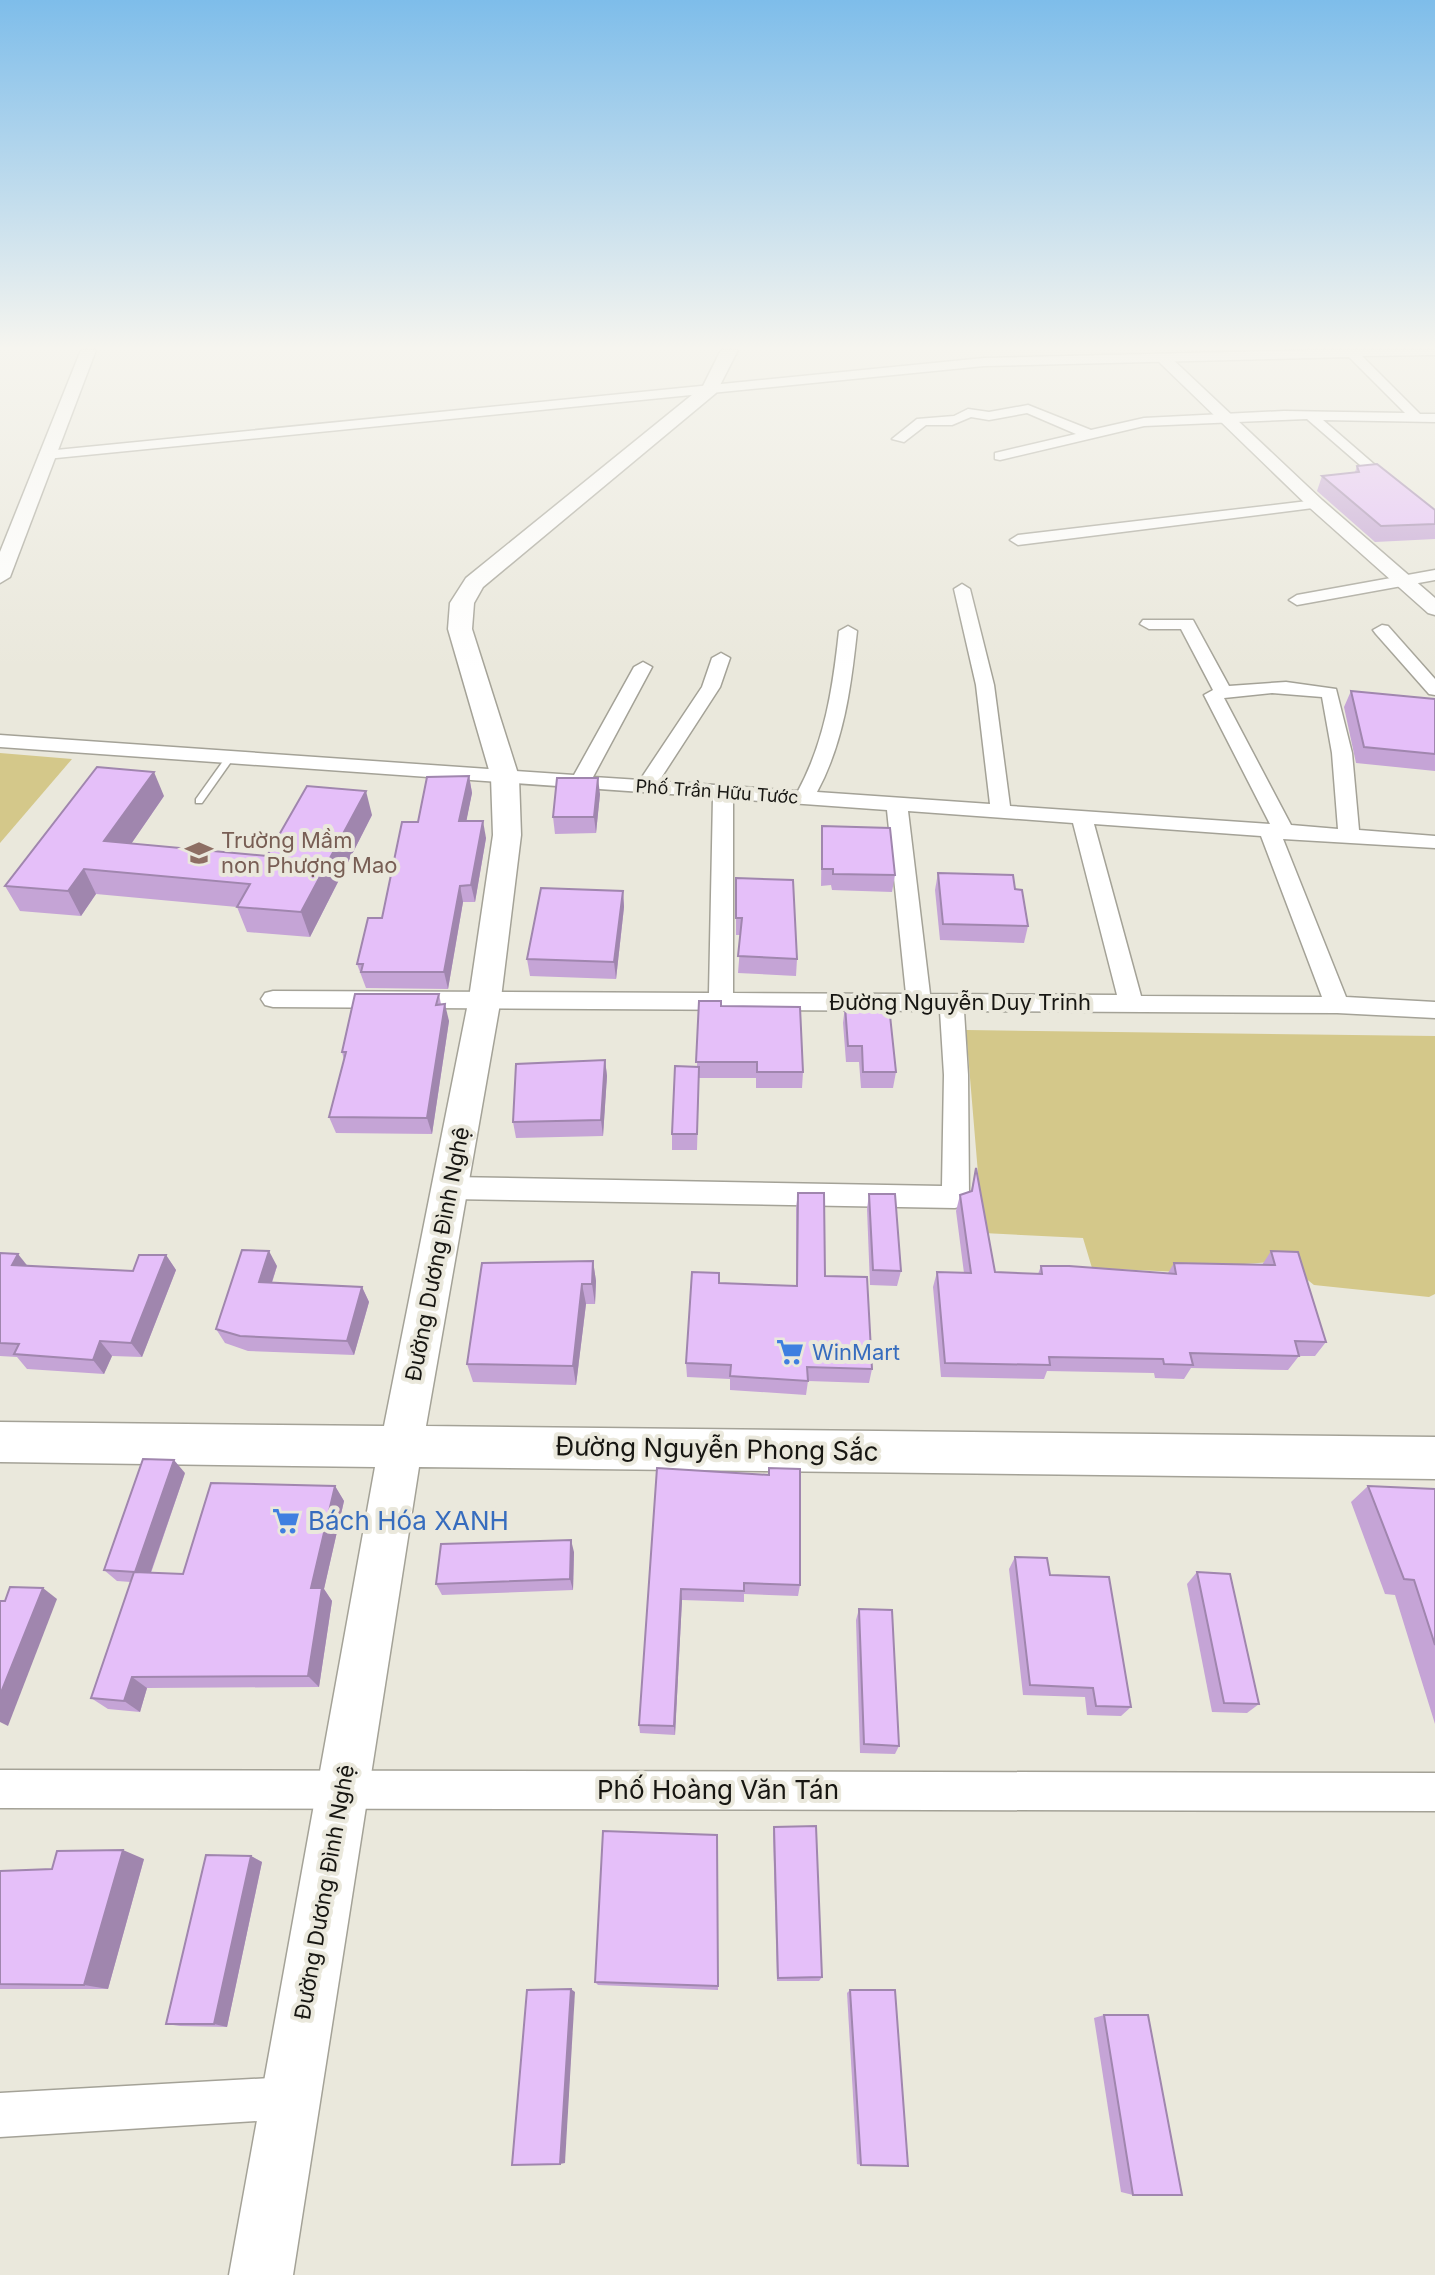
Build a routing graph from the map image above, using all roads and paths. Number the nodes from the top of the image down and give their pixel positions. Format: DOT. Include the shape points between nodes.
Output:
graph roads {
  1 [pos="46,456"];
  2 [pos="628,456"];
  3 [pos="1265,456"];
  4 [pos="1357,456"];
  5 [pos="1316,504"];
  6 [pos="1435,525"];
  7 [pos="1018,540"];
  8 [pos="1435,575"];
  9 [pos="0,577"];
  10 [pos="1404,579"];
  11 [pos="962,589"];
  12 [pos="1297,600"];
  13 [pos="1435,609"];
  14 [pos="1149,624"];
  15 [pos="1382,630"];
  16 [pos="848,631"];
  17 [pos="721,658"];
  18 [pos="643,667"];
  19 [pos="1435,690"];
  20 [pos="1223,692"];
  21 [pos="0,741"];
  22 [pos="229,759"];
  23 [pos="505,777"];
  24 [pos="580,783"];
  25 [pos="645,787"];
  26 [pos="723,792"];
  27 [pos="804,798"];
  28 [pos="199,801"];
  29 [pos="897,805"];
  30 [pos="1001,812"];
  31 [pos="1082,818"];
  32 [pos="1278,832"];
  33 [pos="1349,837"];
  34 [pos="1435,842"];
  35 [pos="485,998"];
  36 [pos="273,999"];
  37 [pos="721,1000"];
  38 [pos="919,1002"];
  39 [pos="951,1002"];
  40 [pos="1131,1004"];
  41 [pos="1337,1005"];
  42 [pos="1435,1010"];
  43 [pos="450,1188"];
  44 [pos="0,1442"];
  45 [pos="401,1445"];
  46 [pos="1435,1458"];
  47 [pos="0,1789"];
  48 [pos="341,1789"];
  49 [pos="1435,1792"];
  50 [pos="288,2098"];
  51 [pos="0,2115"];
  52 [pos="261,2275"];
  1 -- 9 [label="street"];
  2 -- 23 [label="main road, Đường Dương Đình Nghệ" via="482,575 464,596 460,629"];
  3 -- 5 [label="street"];
  4 -- 6 [label="street"];
  5 -- 7 [label="street"];
  5 -- 10 [label="street"];
  8 -- 10 [label="street"];
  10 -- 12 [label="street"];
  10 -- 13 [label="street"];
  11 -- 30 [label="street" via="985,685"];
  14 -- 20 [label="street" via="1187,624"];
  15 -- 19 [label="street"];
  16 -- 27 [label="street" via="832,737"];
  17 -- 25 [label="street" via="711,687"];
  18 -- 24 [label="street"];
  20 -- 32 [label="street" via="1213,695"];
  20 -- 33 [label="street" via="1261,686 1330,693 1342,753"];
  21 -- 22 [label="street, Phố Trần Hữu Tước"];
  22 -- 23 [label="street, Phố Trần Hữu Tước"];
  22 -- 28 [label="lane"];
  23 -- 24 [label="street, Phố Trần Hữu Tước"];
  23 -- 35 [label="main road, Đường Dương Đình Nghệ" via="507,835"];
  24 -- 25 [label="street, Phố Trần Hữu Tước"];
  25 -- 26 [label="street, Phố Trần Hữu Tước"];
  26 -- 27 [label="street, Phố Trần Hữu Tước"];
  26 -- 37 [label="street"];
  27 -- 29 [label="street, Phố Trần Hữu Tước"];
  29 -- 30 [label="street, Phố Trần Hữu Tước"];
  29 -- 38 [label="street"];
  30 -- 31 [label="street, Phố Trần Hữu Tước"];
  31 -- 32 [label="street, Phố Trần Hữu Tước"];
  31 -- 40 [label="street"];
  32 -- 33 [label="street, Phố Trần Hữu Tước"];
  32 -- 41 [label="street"];
  33 -- 34 [label="street, Phố Trần Hữu Tước"];
  35 -- 36 [label="street, Đường Nguyễn Duy Trinh"];
  35 -- 37 [label="street, Đường Nguyễn Duy Trinh"];
  35 -- 43 [label="main road, Đường Dương Đình Nghệ"];
  37 -- 38 [label="street, Đường Nguyễn Duy Trinh"];
  38 -- 39 [label="street, Đường Nguyễn Duy Trinh"];
  39 -- 40 [label="street, Đường Nguyễn Duy Trinh"];
  39 -- 43 [label="street" via="955,1197"];
  40 -- 41 [label="street, Đường Nguyễn Duy Trinh"];
  41 -- 42 [label="street, Đường Nguyễn Duy Trinh"];
  43 -- 45 [label="main road, Đường Dương Đình Nghệ"];
  44 -- 45 [label="main road, Đường Nguyễn Phong Sắc"];
  45 -- 46 [label="main road, Đường Nguyễn Phong Sắc"];
  45 -- 48 [label="main road, Đường Dương Đình Nghệ"];
  47 -- 48 [label="street, Phố Hoàng Văn Tán"];
  48 -- 49 [label="street, Phố Hoàng Văn Tán"];
  48 -- 50 [label="main road, Đường Dương Đình Nghệ"];
  50 -- 51 [label="street"];
  50 -- 52 [label="main road, Đường Dương Đình Nghệ"];
}
